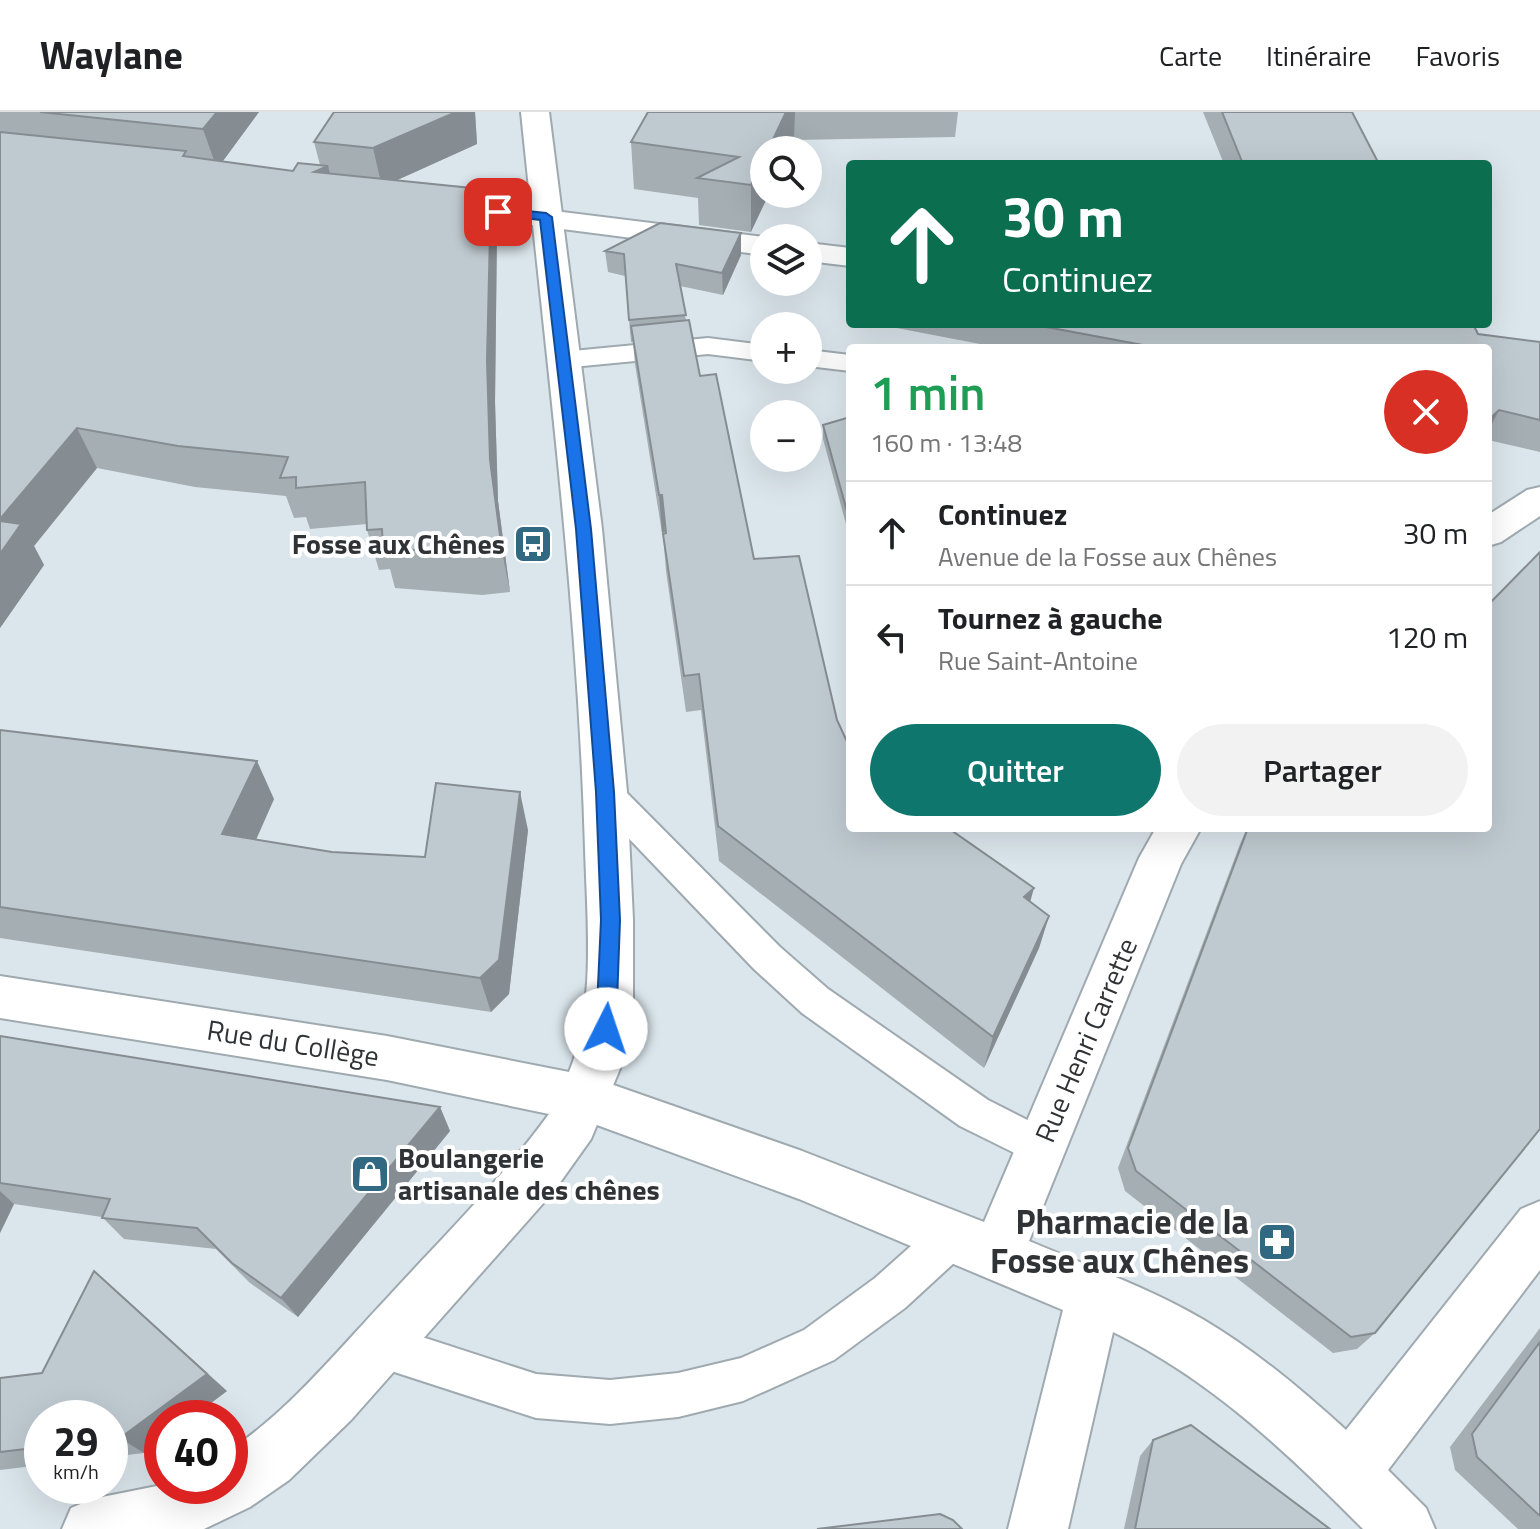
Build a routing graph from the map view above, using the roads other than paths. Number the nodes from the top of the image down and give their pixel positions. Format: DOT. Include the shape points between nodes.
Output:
graph roads {
  1 [pos="535,112"];
  2 [pos="405,202"];
  3 [pos="546,217"];
  4 [pos="750,244"];
  5 [pos="822,254"];
  6 [pos="846,257"];
  7 [pos="750,351"];
  8 [pos="562,360"];
  9 [pos="822,360"];
  10 [pos="846,363"];
  11 [pos="1540,499"];
  12 [pos="1492,530"];
  13 [pos="605,792"];
  14 [pos="1177,832"];
  15 [pos="0,997"];
  16 [pos="585,1098"];
  17 [pos="1041,1147"];
  18 [pos="1540,1227"];
  19 [pos="975,1245"];
  20 [pos="1094,1296"];
  21 [pos="382,1346"];
  22 [pos="248,1472"];
  23 [pos="1349,1473"];
  24 [pos="192,1504"];
  25 [pos="92,1529"];
  26 [pos="1038,1529"];
  27 [pos="1405,1529"];
  1 -- 3 [label="street"];
  2 -- 3 [label="street"];
  3 -- 4 [label="street"];
  3 -- 8 [label="street"];
  5 -- 6 [label="street"];
  7 -- 8 [label="lane" via="708,346"];
  8 -- 13 [label="street" via="583,529"];
  9 -- 10 [label="lane"];
  11 -- 12 [label="street"];
  13 -- 16 [label="street" via="609,1005 601,1054"];
  13 -- 17 [label="lane" via="815,1001 974,1113"];
  14 -- 17 [label="street, Rue Henri Carrette" via="1161,858"];
  15 -- 16 [label="street, Rue du Collège" via="387,1058"];
  16 -- 19 [label="street, Rue du Collège" via="679,1129"];
  16 -- 21 [label="street" via="536,1174"];
  17 -- 19 [label="street, Rue Henri Carrette"];
  18 -- 23 [label="street"];
  19 -- 20 [label="street, Rue du Collège"];
  19 -- 21 [label="lane" via="890,1293 819,1345 743,1379 678,1395 610,1402 536,1396"];
  20 -- 23 [label="street, Rue du Collège" via="1204,1352"];
  20 -- 26 [label="street"];
  21 -- 22 [label="street" via="297,1434"];
  23 -- 27 [label="street, Rue du Collège"];
  24 -- 25 [label="street" via="142,1521"];
}
